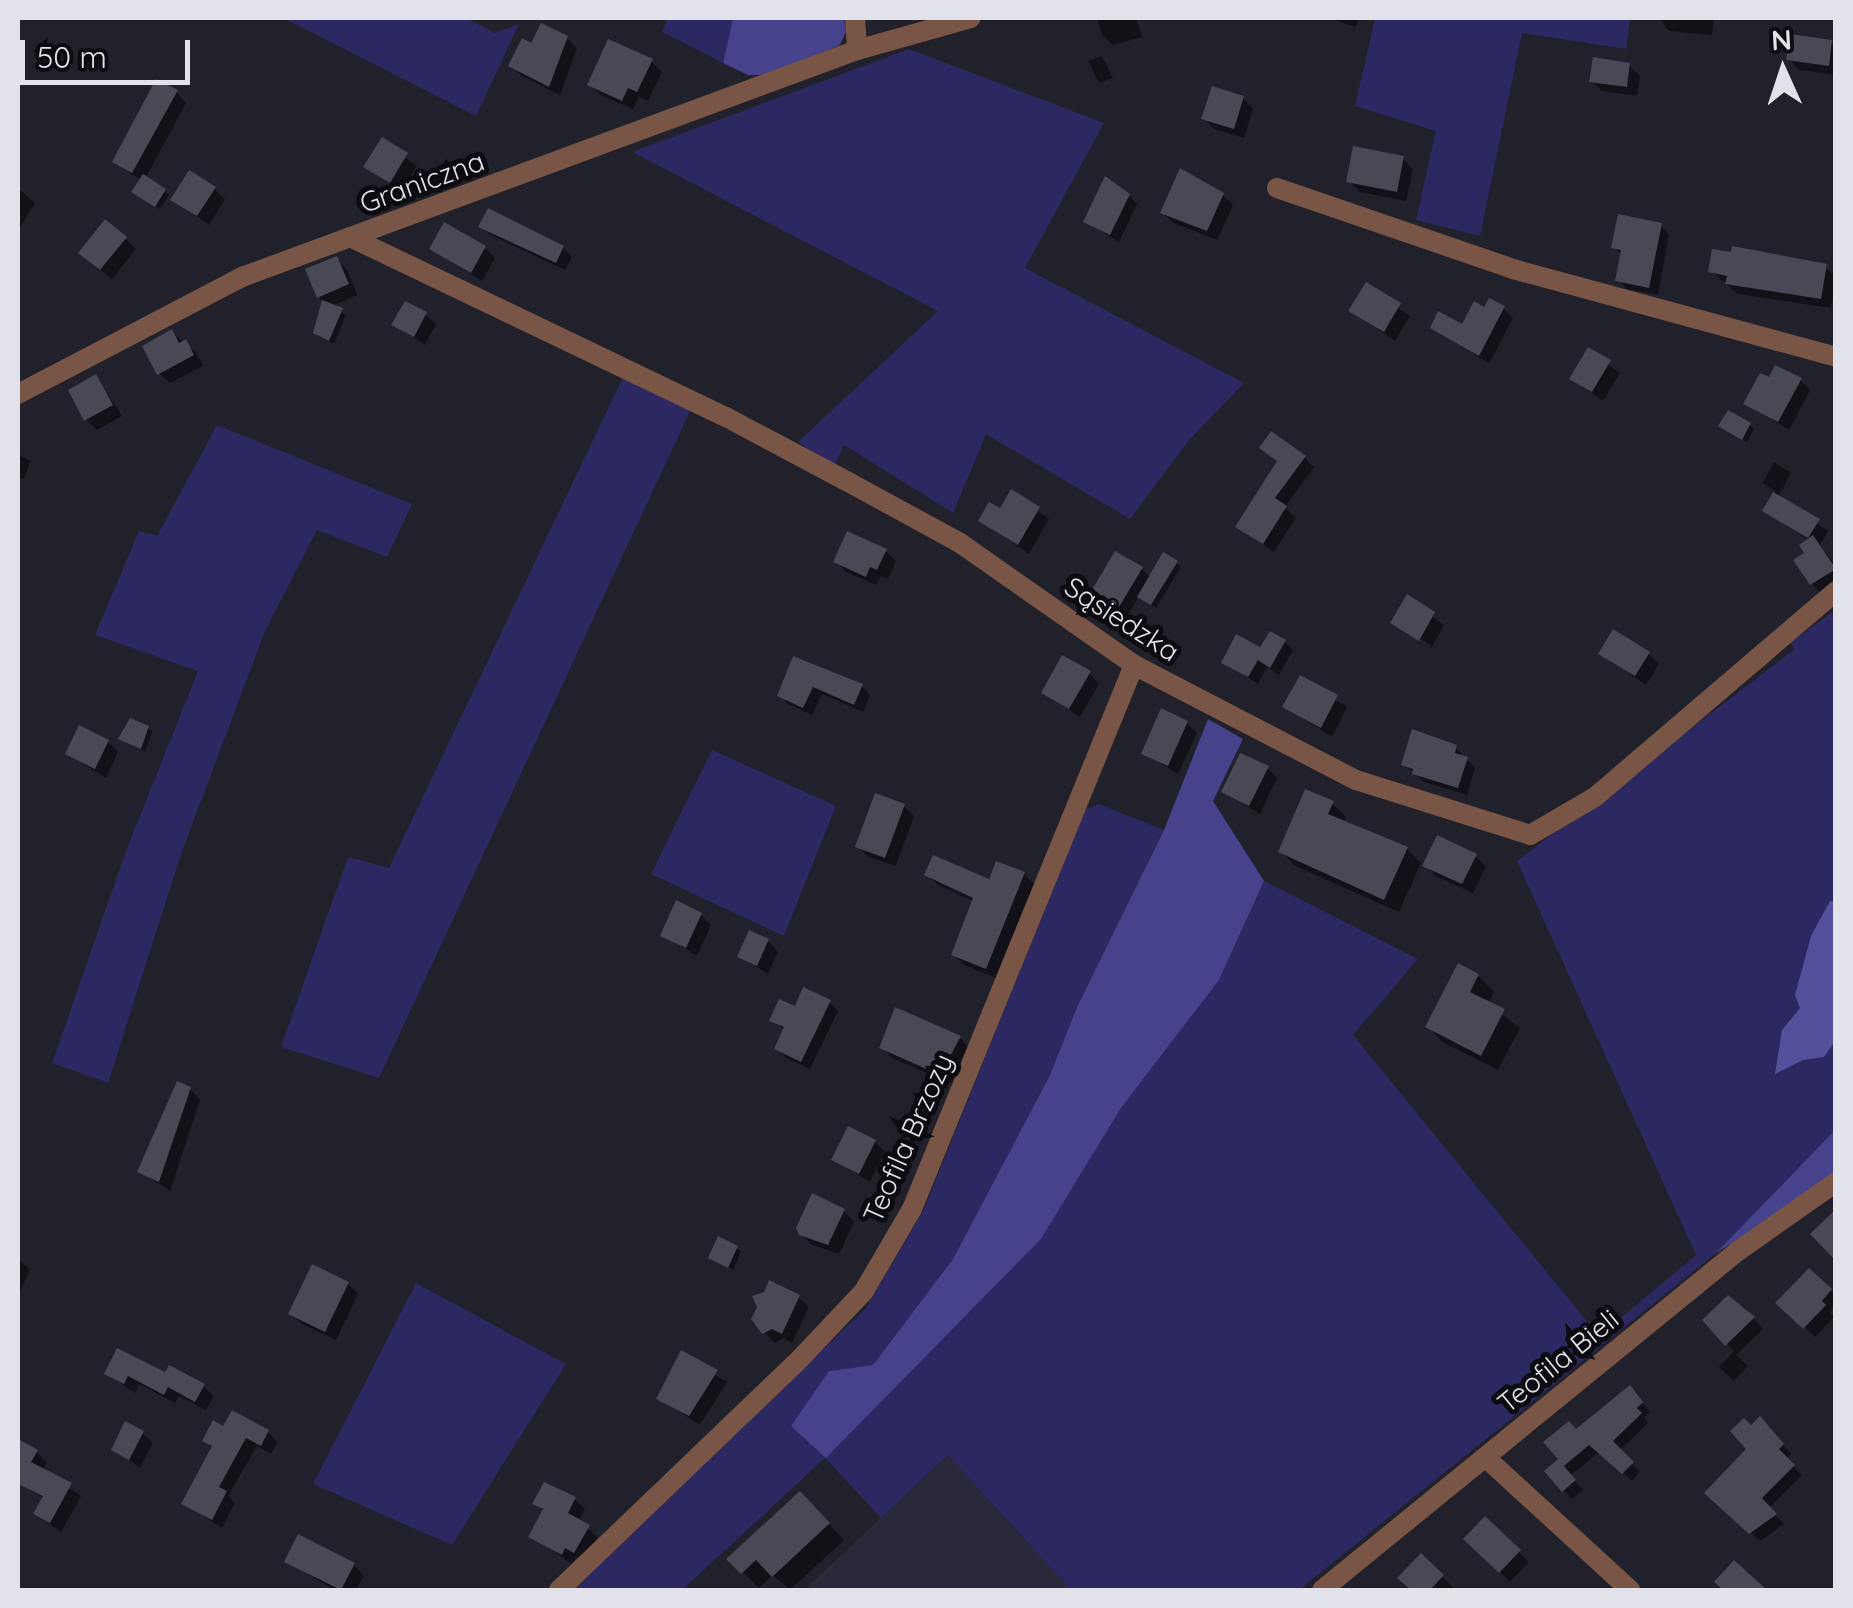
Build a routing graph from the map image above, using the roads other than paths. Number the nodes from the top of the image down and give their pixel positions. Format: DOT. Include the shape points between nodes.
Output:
graph roads {
  1 [pos="856,18"];
  2 [pos="970,18"];
  3 [pos="858,50"];
  4 [pos="1277,188"];
  5 [pos="350,236"];
  6 [pos="1836,357"];
  7 [pos="18,394"];
  8 [pos="1836,590"];
  9 [pos="1134,665"];
  10 [pos="1836,1182"];
  11 [pos="1485,1457"];
  12 [pos="559,1590"];
  13 [pos="1322,1590"];
  14 [pos="1630,1590"];
  1 -- 3 [label="street"];
  2 -- 3 [label="street, Graniczna"];
  3 -- 5 [label="street, Graniczna"];
  4 -- 6 [label="street" via="1512,270"];
  5 -- 7 [label="street, Graniczna" via="242,277"];
  5 -- 9 [label="street, Sąsiedzka" via="726,416 960,543"];
  8 -- 9 [label="street, Sąsiedzka" via="1595,798 1530,834 1356,780"];
  9 -- 12 [label="street, Teofila Brzozy" via="912,1210 864,1291"];
  10 -- 11 [label="street, Teofila Bieli" via="1738,1251"];
  11 -- 13 [label="street, Teofila Bieli"];
  11 -- 14 [label="street"];
}
